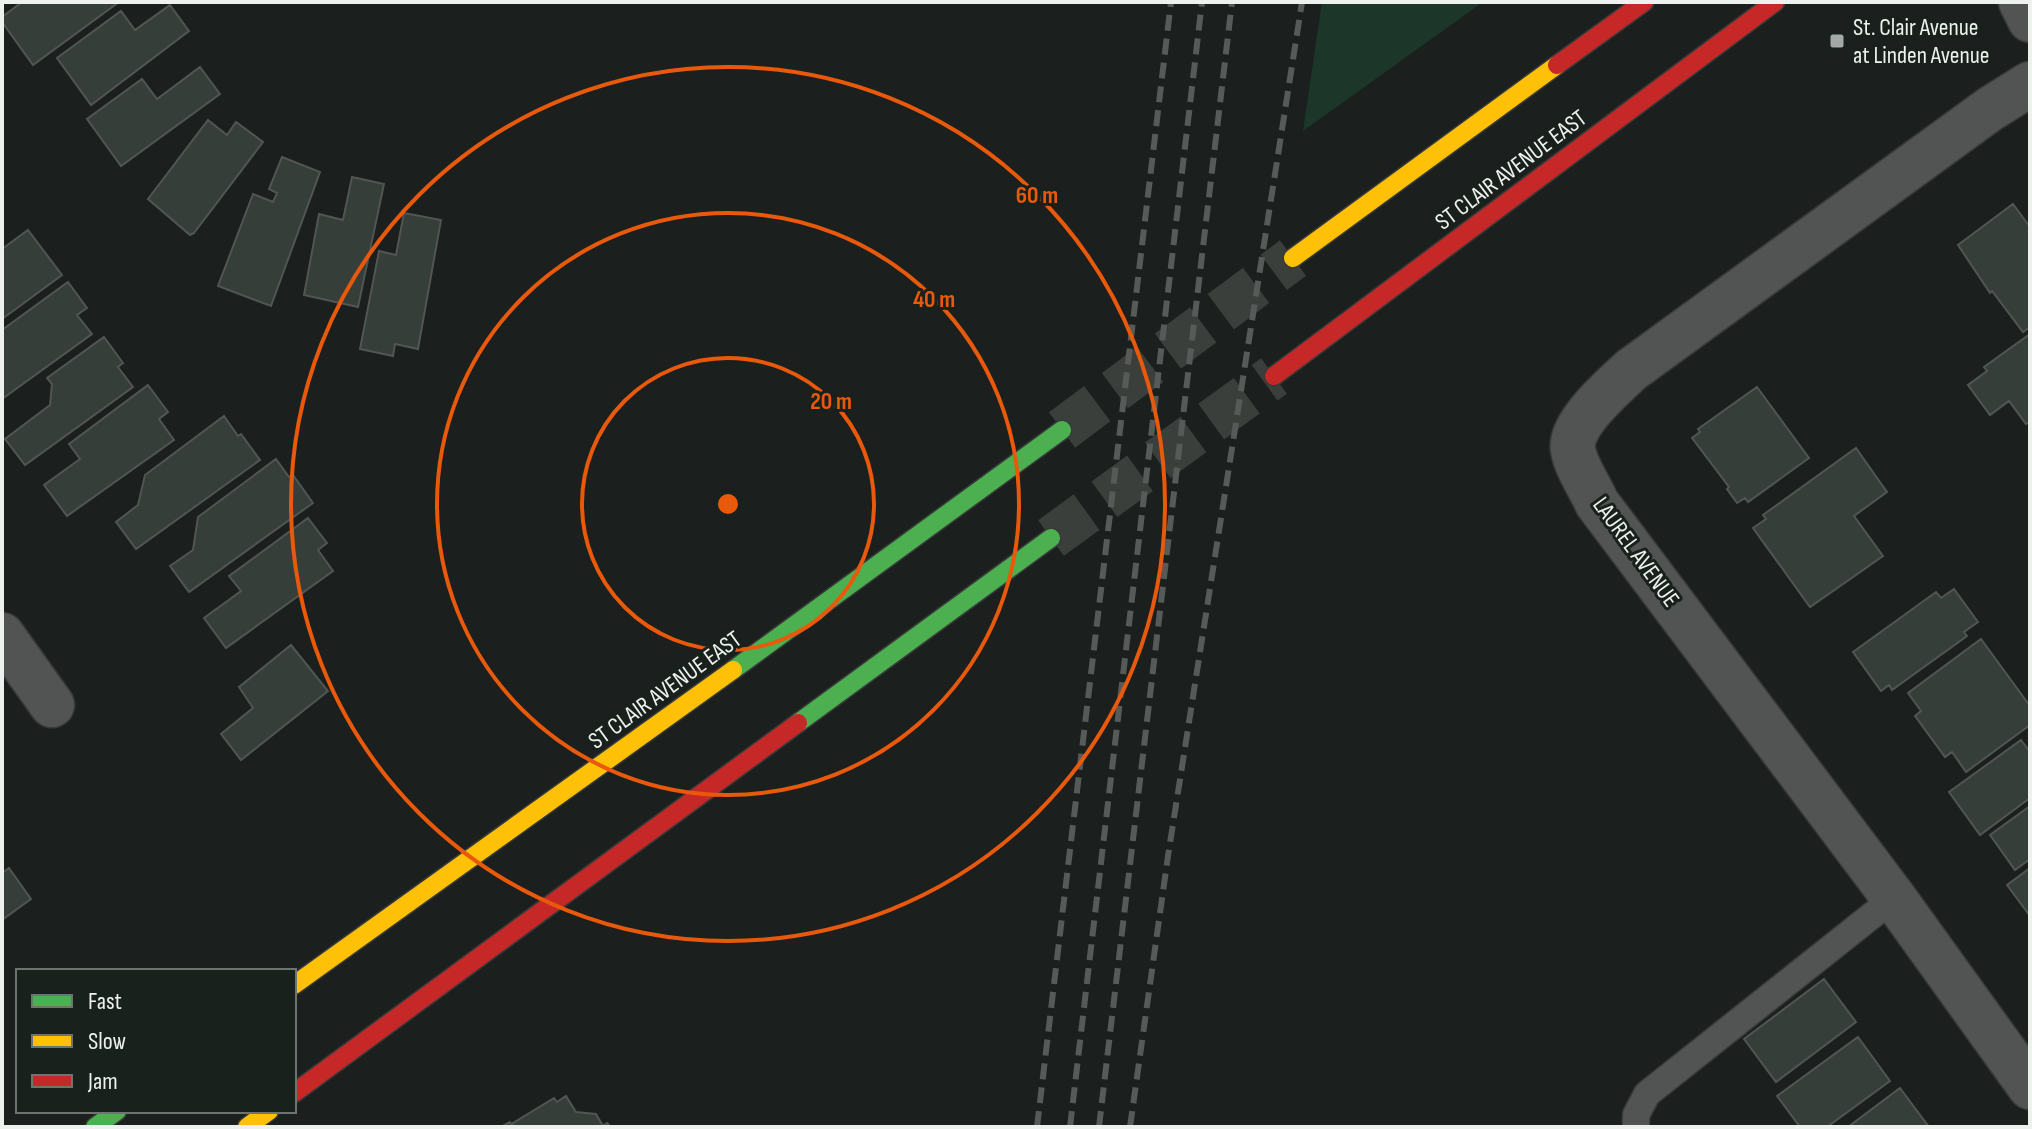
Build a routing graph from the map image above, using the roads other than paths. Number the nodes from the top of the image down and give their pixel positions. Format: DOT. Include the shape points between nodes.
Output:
graph roads {
  1 [pos="1644,2"];
  2 [pos="1775,2"];
  3 [pos="2021,2"];
  4 [pos="2030,20"];
  5 [pos="2030,84"];
  6 [pos="1293,258"];
  7 [pos="1274,376"];
  8 [pos="1062,430"];
  9 [pos="1051,538"];
  10 [pos="2,635"];
  11 [pos="52,705"];
  12 [pos="1894,898"];
  13 [pos="296,984"];
  14 [pos="2030,1087"];
  15 [pos="296,1092"];
  16 [pos="114,1113"];
  17 [pos="266,1113"];
  18 [pos="95,1127"];
  19 [pos="247,1127"];
  20 [pos="1636,1127"];
  1 -- 6 [label="main road"];
  2 -- 7 [label="main road, ST CLAIR AVENUE EAST"];
  3 -- 4 [label="street"];
  5 -- 12 [label="street, LAUREL AVENUE" via="1631,370 1574,433 1572,449 1597,503"];
  8 -- 13 [label="main road, ST CLAIR AVENUE EAST"];
  9 -- 15 [label="main road"];
  10 -- 11 [label="street"];
  12 -- 14 [label="street, LAUREL AVENUE"];
  12 -- 20 [label="lane" via="1647,1094"];
  16 -- 18 [label="main road"];
  17 -- 19 [label="main road"];
}
